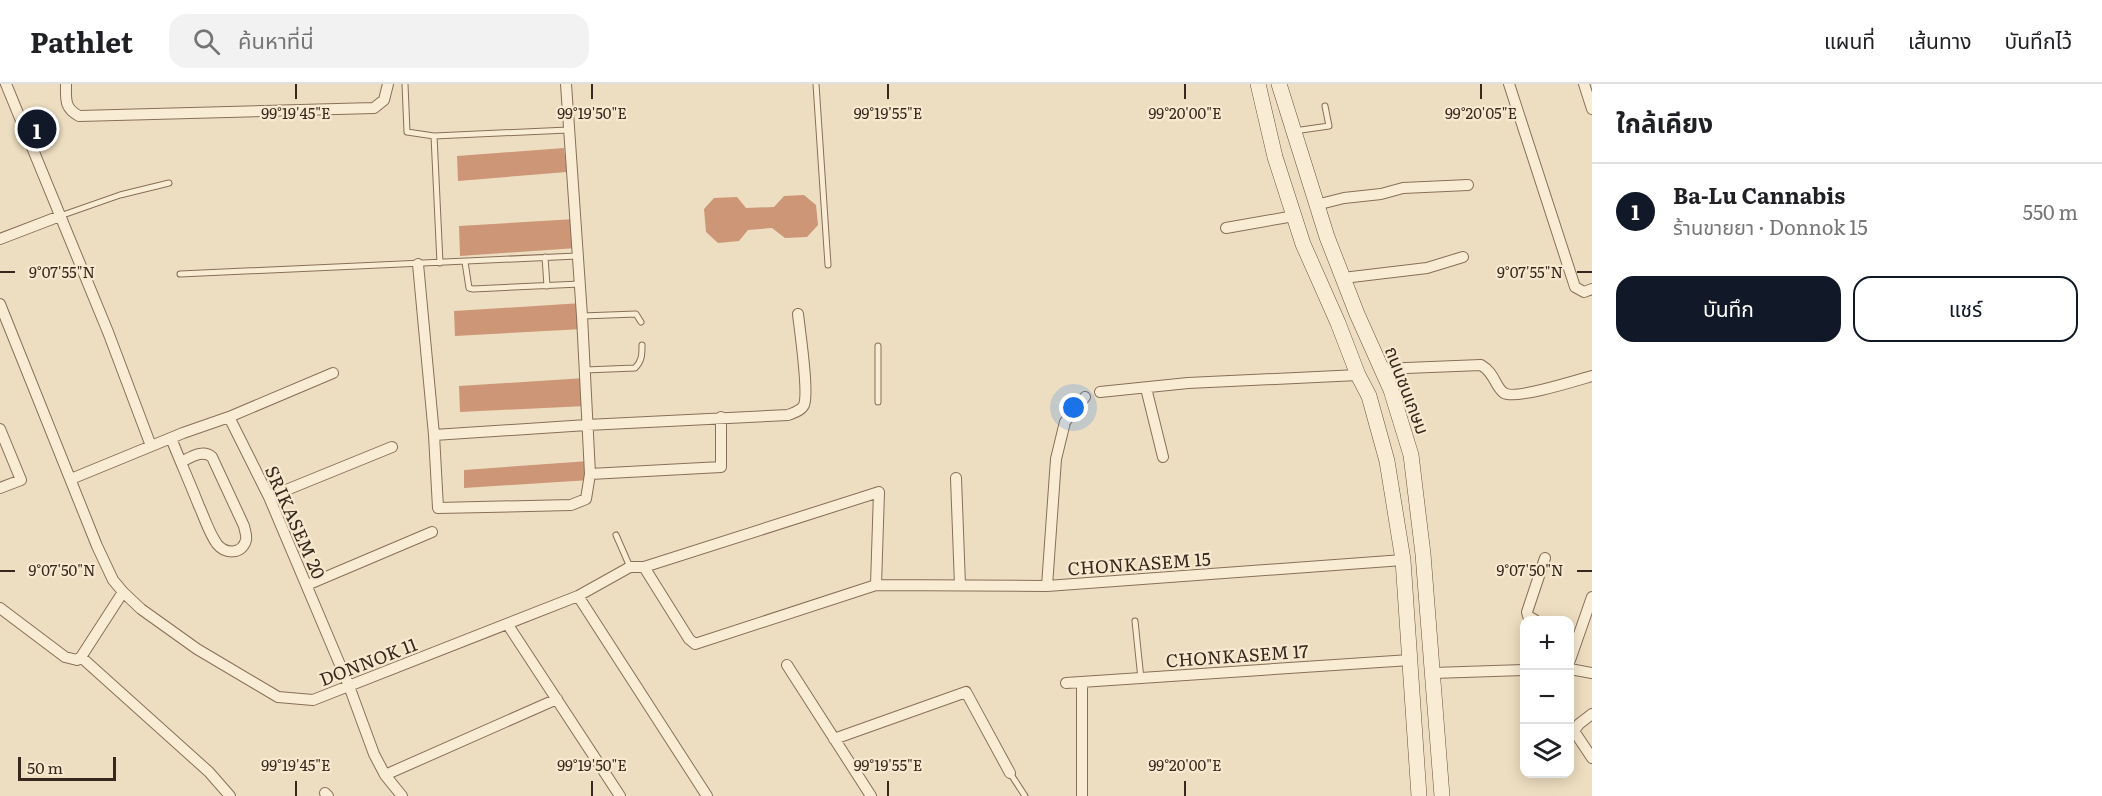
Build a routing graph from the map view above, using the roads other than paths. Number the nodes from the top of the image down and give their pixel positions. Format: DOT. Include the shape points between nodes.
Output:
graph roads {
  1 [pos="6,84"];
  2 [pos="66,84"];
  3 [pos="388,84"];
  4 [pos="405,84"];
  5 [pos="566,84"];
  6 [pos="816,84"];
  7 [pos="1258,84"];
  8 [pos="1279,84"];
  9 [pos="1509,84"];
  10 [pos="1584,84"];
  11 [pos="1591,103"];
  12 [pos="1325,106"];
  13 [pos="568,130"];
  14 [pos="1293,131"];
  15 [pos="434,136"];
  16 [pos="169,183"];
  17 [pos="1468,185"];
  18 [pos="1316,205"];
  19 [pos="60,216"];
  20 [pos="1294,216"];
  21 [pos="1226,228"];
  22 [pos="0,239"];
  23 [pos="545,256"];
  24 [pos="577,256"];
  25 [pos="1463,257"];
  26 [pos="465,262"];
  27 [pos="440,263"];
  28 [pos="417,264"];
  29 [pos="828,265"];
  30 [pos="180,274"];
  31 [pos="1343,278"];
  32 [pos="580,284"];
  33 [pos="547,286"];
  34 [pos="1592,289"];
  35 [pos="0,304"];
  36 [pos="798,314"];
  37 [pos="582,316"];
  38 [pos="640,322"];
  39 [pos="642,345"];
  40 [pos="878,346"];
  41 [pos="1380,369"];
  42 [pos="585,370"];
  43 [pos="333,373"];
  44 [pos="1358,375"];
  45 [pos="1592,376"];
  46 [pos="1146,387"];
  47 [pos="1100,392"];
  48 [pos="1085,397"];
  49 [pos="878,402"];
  50 [pos="229,417"];
  51 [pos="721,417"];
  52 [pos="586,425"];
  53 [pos="0,429"];
  54 [pos="434,435"];
  55 [pos="171,438"];
  56 [pos="151,446"];
  57 [pos="392,447"];
  58 [pos="1163,457"];
  59 [pos="181,462"];
  60 [pos="590,474"];
  61 [pos="956,478"];
  62 [pos="71,479"];
  63 [pos="0,488"];
  64 [pos="269,497"];
  65 [pos="432,532"];
  66 [pos="616,535"];
  67 [pos="1545,558"];
  68 [pos="1403,560"];
  69 [pos="630,567"];
  70 [pos="644,567"];
  71 [pos="307,585"];
  72 [pos="876,585"];
  73 [pos="960,585"];
  74 [pos="1047,586"];
  75 [pos="123,592"];
  76 [pos="578,596"];
  77 [pos="1592,597"];
  78 [pos="0,608"];
  79 [pos="1528,616"];
  80 [pos="1136,621"];
  81 [pos="508,625"];
  82 [pos="1574,634"];
  83 [pos="81,657"];
  84 [pos="1410,660"];
  85 [pos="787,665"];
  86 [pos="1520,670"];
  87 [pos="1574,670"];
  88 [pos="1433,672"];
  89 [pos="1592,673"];
  90 [pos="1141,678"];
  91 [pos="1066,683"];
  92 [pos="1082,683"];
  93 [pos="349,686"];
  94 [pos="557,699"];
  95 [pos="1592,714"];
  96 [pos="834,739"];
  97 [pos="1592,758"];
  98 [pos="1010,773"];
  99 [pos="386,775"];
  100 [pos="230,796"];
  101 [pos="402,796"];
  102 [pos="620,796"];
  103 [pos="707,796"];
  104 [pos="871,796"];
  105 [pos="1025,796"];
  106 [pos="1082,796"];
  107 [pos="1419,796"];
  108 [pos="1442,796"];
  1 -- 19 [label="street"];
  2 -- 3 [label="street" via="66,102 70,112 79,117 374,108 384,100"];
  4 -- 15 [label="lane" via="407,132"];
  5 -- 13 [label="street"];
  6 -- 29 [label="lane"];
  7 -- 20 [label="main road"];
  8 -- 14 [label="main road, ถนนชนเกษม"];
  9 -- 34 [label="street" via="1575,287 1584,292"];
  10 -- 11 [label="street"];
  12 -- 14 [label="lane" via="1329,126"];
  13 -- 15 [label="lane"];
  13 -- 24 [label="street"];
  14 -- 18 [label="main road, ถนนชนเกษม"];
  15 -- 27 [label="lane"];
  16 -- 19 [label="lane"];
  17 -- 18 [label="street" via="1403,188"];
  18 -- 31 [label="main road, ถนนชนเกษม"];
  19 -- 22 [label="street"];
  19 -- 56 [label="street"];
  20 -- 21 [label="street"];
  20 -- 44 [label="main road"];
  23 -- 24 [label="lane"];
  23 -- 26 [label="lane"];
  23 -- 33 [label="lane"];
  24 -- 32 [label="street"];
  25 -- 31 [label="street" via="1427,268"];
  26 -- 27 [label="lane"];
  26 -- 33 [label="lane" via="467,284 472,289"];
  27 -- 28 [label="lane"];
  28 -- 30 [label="lane"];
  28 -- 54 [label="street"];
  31 -- 41 [label="main road, ถนนชนเกษม"];
  32 -- 33 [label="lane"];
  32 -- 37 [label="street"];
  35 -- 62 [label="street, DONNOK 11"];
  36 -- 51 [label="street" via="804,405 788,415"];
  37 -- 38 [label="lane" via="636,314"];
  37 -- 42 [label="street"];
  39 -- 42 [label="lane" via="642,357 635,368"];
  40 -- 49 [label="lane"];
  41 -- 45 [label="street" via="1481,365 1489,369 1506,395"];
  41 -- 88 [label="main road, ถนนชนเกษม" via="1391,390 1411,455"];
  42 -- 52 [label="street"];
  43 -- 50 [label="street"];
  44 -- 46 [label="street"];
  44 -- 68 [label="main road" via="1369,396 1387,461"];
  46 -- 47 [label="street"];
  46 -- 58 [label="street"];
  48 -- 74 [label="street" via="1065,422 1056,459"];
  50 -- 55 [label="street"];
  50 -- 64 [label="street, SRIKASEM 20"];
  51 -- 52 [label="street"];
  51 -- 60 [label="street" via="722,467"];
  52 -- 54 [label="street"];
  52 -- 60 [label="street"];
  53 -- 63 [label="street" via="21,480"];
  54 -- 60 [label="street" via="438,508 571,505 586,499"];
  55 -- 56 [label="street"];
  55 -- 59 [label="street"];
  56 -- 62 [label="street"];
  57 -- 64 [label="street"];
  59 -- 59 [label="street" via="213,537 220,548 235,552 243,546 244,526 212,457 200,454"];
  61 -- 73 [label="street"];
  62 -- 75 [label="street, DONNOK 11" via="97,546"];
  64 -- 71 [label="street, SRIKASEM 20"];
  65 -- 71 [label="street"];
  66 -- 69 [label="lane"];
  67 -- 79 [label="street"];
  68 -- 74 [label="street, CHONKASEM 15"];
  68 -- 84 [label="main road"];
  69 -- 70 [label="street"];
  69 -- 76 [label="street, DONNOK 11"];
  70 -- 72 [label="street, CHONKASEM 15" via="688,639 695,644"];
  70 -- 72 [label="street" via="879,492"];
  71 -- 93 [label="street, SRIKASEM 20"];
  72 -- 73 [label="street, CHONKASEM 15"];
  73 -- 74 [label="street, CHONKASEM 15"];
  75 -- 83 [label="street"];
  75 -- 93 [label="street, DONNOK 11" via="197,649 278,697 313,700"];
  76 -- 81 [label="street, DONNOK 11"];
  76 -- 103 [label="street"];
  77 -- 82 [label="street"];
  78 -- 83 [label="street" via="65,657"];
  80 -- 90 [label="lane"];
  81 -- 93 [label="street, DONNOK 11"];
  81 -- 94 [label="street"];
  83 -- 100 [label="street" via="209,772"];
  84 -- 90 [label="street, CHONKASEM 17"];
  84 -- 107 [label="main road"];
  85 -- 96 [label="street"];
  86 -- 88 [label="street"];
  87 -- 89 [label="street"];
  88 -- 108 [label="main road, ถนนชนเกษม"];
  90 -- 92 [label="street, CHONKASEM 17"];
  91 -- 92 [label="street, CHONKASEM 17"];
  92 -- 106 [label="street"];
  93 -- 99 [label="street, SRIKASEM 20" via="374,754"];
  94 -- 99 [label="street"];
  94 -- 102 [label="street"];
  95 -- 97 [label="street" via="1574,731"];
  96 -- 98 [label="street" via="966,692"];
  96 -- 104 [label="street"];
  98 -- 105 [label="lane"];
  99 -- 101 [label="street, SRIKASEM 20"];
}
